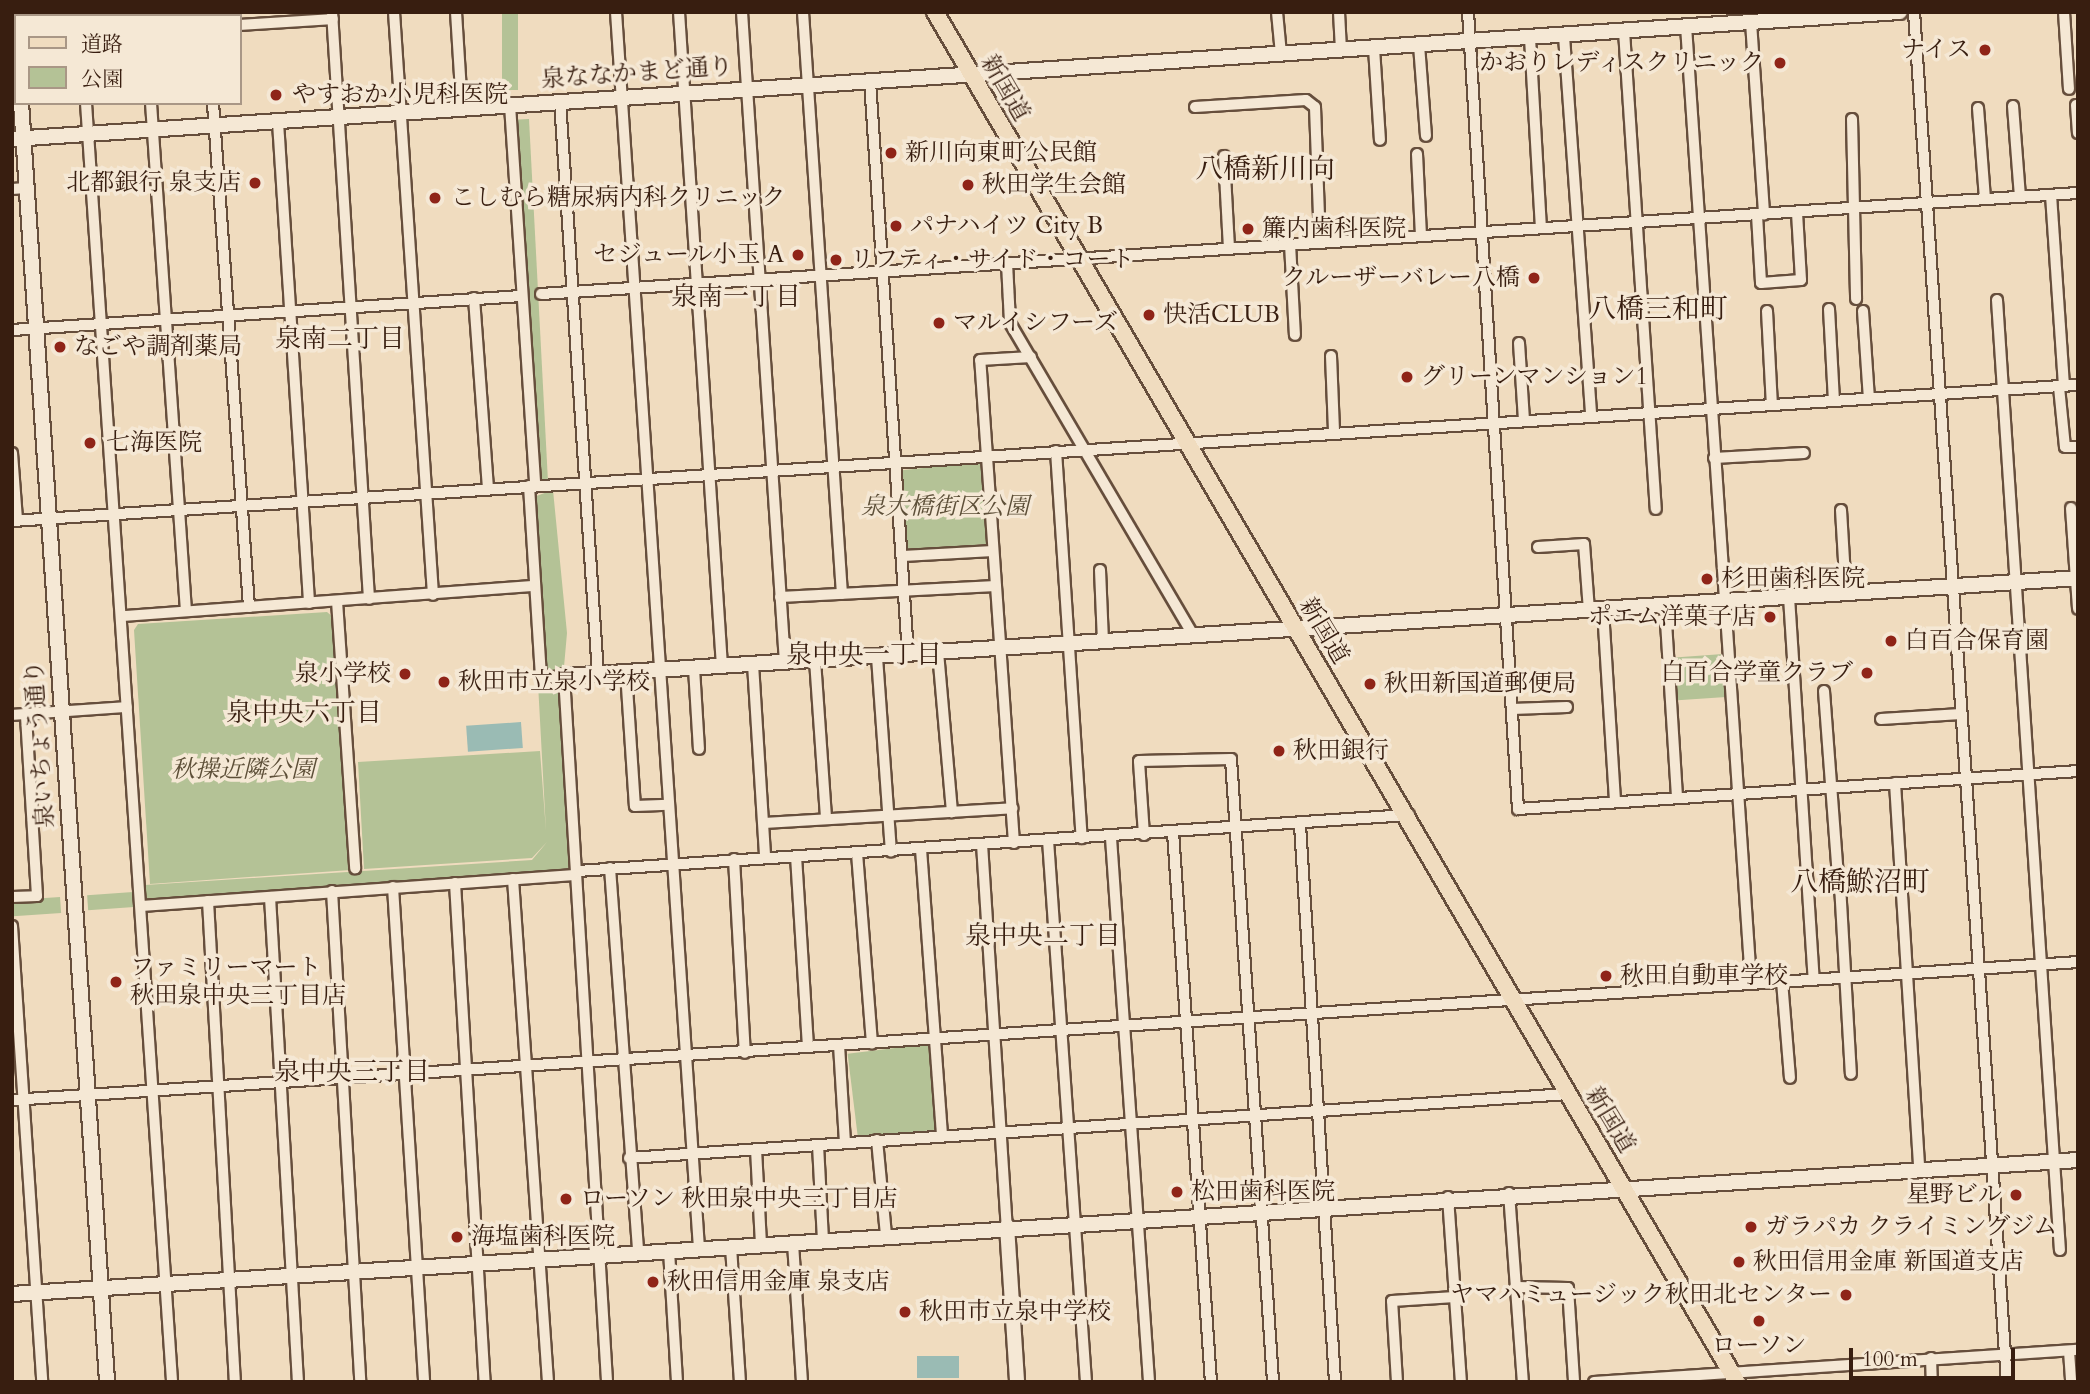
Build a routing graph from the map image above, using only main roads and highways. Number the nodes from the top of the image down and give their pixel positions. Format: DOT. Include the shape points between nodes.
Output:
graph roads {
  1 [pos="935,12"];
  2 [pos="1734,1377"];
  1 -- 2 [label="main road, 新国道"];
}
